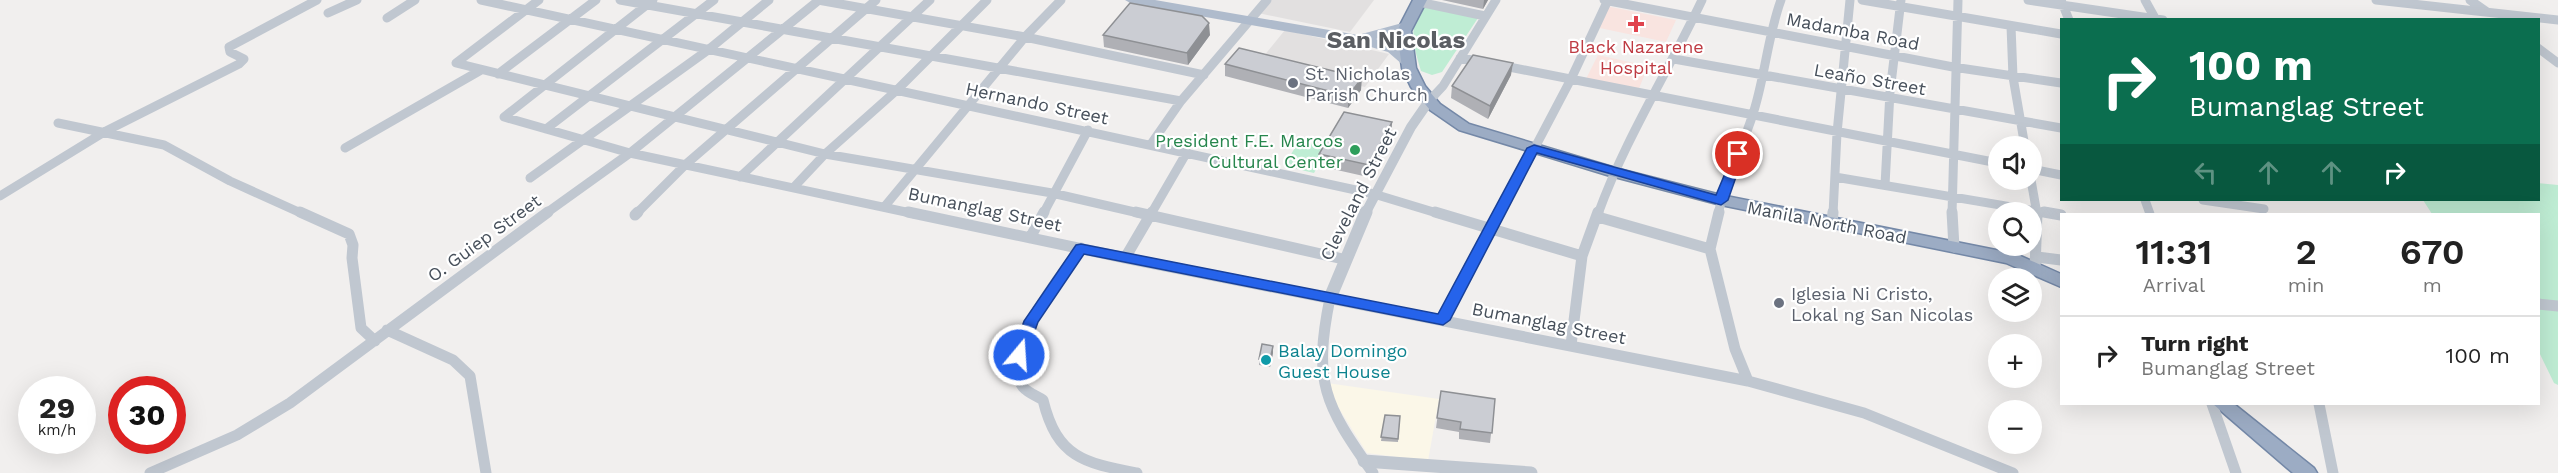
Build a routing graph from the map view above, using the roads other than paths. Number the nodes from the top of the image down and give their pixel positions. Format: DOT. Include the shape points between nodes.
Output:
graph roads {
  1 [pos="317,0"];
  2 [pos="357,0"];
  3 [pos="415,0"];
  4 [pos="485,0"];
  5 [pos="539,0"];
  6 [pos="596,0"];
  7 [pos="620,0"];
  8 [pos="714,0"];
  9 [pos="769,0"];
  10 [pos="818,0"];
  11 [pos="876,0"];
  12 [pos="930,0"];
  13 [pos="987,0"];
  14 [pos="1061,0"];
  15 [pos="1132,0"];
  16 [pos="1267,0"];
  17 [pos="1496,0"];
  18 [pos="1607,0"];
  19 [pos="1702,0"];
  20 [pos="1781,0"];
  21 [pos="1850,0"];
  22 [pos="1862,0"];
  23 [pos="1958,0"];
  24 [pos="2028,0"];
  25 [pos="2145,0"];
  26 [pos="2376,0"];
  27 [pos="2470,0"];
  28 [pos="1419,1"];
  29 [pos="650,2"];
  30 [pos="1158,2"];
  31 [pos="2062,3"];
  32 [pos="1900,4"];
  33 [pos="867,8"];
  34 [pos="525,9"];
  35 [pos="328,13"];
  36 [pos="2488,13"];
  37 [pos="696,14"];
  38 [pos="1485,16"];
  39 [pos="912,17"];
  40 [pos="1692,17"];
  41 [pos="1956,17"];
  42 [pos="387,18"];
  43 [pos="2068,18"];
  44 [pos="2152,18"];
  45 [pos="2157,18"];
  46 [pos="2494,18"];
  47 [pos="2538,18"];
  48 [pos="2540,18"];
  49 [pos="571,19"];
  50 [pos="1250,20"];
  51 [pos="2558,20"];
  52 [pos="744,22"];
  53 [pos="961,25"];
  54 [pos="1406,26"];
  55 [pos="2011,26"];
  56 [pos="617,28"];
  57 [pos="784,30"];
  58 [pos="1770,31"];
  59 [pos="2060,34"];
  60 [pos="1025,37"];
  61 [pos="1353,38"];
  62 [pos="662,39"];
  63 [pos="832,39"];
  64 [pos="1846,46"];
  65 [pos="880,47"];
  66 [pos="708,50"];
  67 [pos="2540,50"];
  68 [pos="1893,55"];
  69 [pos="928,56"];
  70 [pos="750,58"];
  71 [pos="1460,58"];
  72 [pos="1674,59"];
  73 [pos="1408,62"];
  74 [pos="2558,63"];
  75 [pos="1953,67"];
  76 [pos="799,69"];
  77 [pos="1000,69"];
  78 [pos="481,70"];
  79 [pos="498,74"];
  80 [pos="1204,75"];
  81 [pos="1759,76"];
  82 [pos="2013,76"];
  83 [pos="848,79"];
  84 [pos="1571,79"];
  85 [pos="2060,83"];
  86 [pos="545,86"];
  87 [pos="897,90"];
  88 [pos="1842,91"];
  89 [pos="1655,95"];
  90 [pos="588,96"];
  91 [pos="1891,99"];
  92 [pos="1181,101"];
  93 [pos="1429,101"];
  94 [pos="632,105"];
  95 [pos="971,105"];
  96 [pos="1952,110"];
  97 [pos="1753,115"];
  98 [pos="678,116"];
  99 [pos="2020,121"];
  100 [pos="58,123"];
  101 [pos="2060,128"];
  102 [pos="546,129"];
  103 [pos="728,130"];
  104 [pos="1088,130"];
  105 [pos="106,131"];
  106 [pos="1837,133"];
  107 [pos="2023,136"];
  108 [pos="582,140"];
  109 [pos="1885,141"];
  110 [pos="777,142"];
  111 [pos="1151,144"];
  112 [pos="345,148"];
  113 [pos="1534,148"];
  114 [pos="1187,152"];
  115 [pos="630,153"];
  116 [pos="825,154"];
  117 [pos="1954,154"];
  118 [pos="1988,161"];
  119 [pos="685,165"];
  120 [pos="913,171"];
  121 [pos="2042,171"];
  122 [pos="1613,172"];
  123 [pos="2060,175"];
  124 [pos="740,177"];
  125 [pos="1835,177"];
  126 [pos="530,178"];
  127 [pos="1885,185"];
  128 [pos="794,187"];
  129 [pos="1052,193"];
  130 [pos="1374,194"];
  131 [pos="0,196"];
  132 [pos="1950,196"];
  133 [pos="1721,200"];
  134 [pos="2210,201"];
  135 [pos="1988,203"];
  136 [pos="885,206"];
  137 [pos="2263,208"];
  138 [pos="2042,212"];
  139 [pos="1151,213"];
  140 [pos="635,215"];
  141 [pos="2060,215"];
  142 [pos="1598,217"];
  143 [pos="1832,224"];
  144 [pos="1490,228"];
  145 [pos="1030,238"];
  146 [pos="1954,247"];
  147 [pos="1081,249"];
  148 [pos="1710,249"];
  149 [pos="1582,256"];
  150 [pos="2036,256"];
  151 [pos="1125,258"];
  152 [pos="1343,259"];
  153 [pos="2060,260"];
  154 [pos="2036,263"];
  155 [pos="2060,280"];
  156 [pos="1330,298"];
  157 [pos="2540,304"];
  158 [pos="2558,306"];
  159 [pos="1443,320"];
  160 [pos="387,330"];
  161 [pos="375,341"];
  162 [pos="1571,345"];
  163 [pos="1748,381"];
  164 [pos="2212,405"];
  165 [pos="2223,405"];
  166 [pos="2319,405"];
  167 [pos="1368,467"];
  168 [pos="150,473"];
  169 [pos="486,473"];
  170 [pos="1137,473"];
  171 [pos="1531,473"];
  172 [pos="2013,473"];
  173 [pos="2236,473"];
  174 [pos="2307,473"];
  175 [pos="2333,473"];
  1 -- 105 [label="street" via="232,45 228,51 244,59 239,64"];
  2 -- 35 [label="street"];
  3 -- 42 [label="street"];
  4 -- 34 [label="street, Hernando Street"];
  5 -- 34 [label="street"];
  6 -- 49 [label="street"];
  7 -- 29 [label="street"];
  8 -- 37 [label="street"];
  9 -- 52 [label="street"];
  10 -- 33 [label="street"];
  10 -- 57 [label="street, O. Guiep Street"];
  11 -- 33 [label="street"];
  12 -- 39 [label="street"];
  13 -- 53 [label="street"];
  14 -- 60 [label="street"];
  15 -- 30 [label="main road"];
  16 -- 50 [label="street"];
  17 -- 38 [label="street"];
  18 -- 40 [label="street, Madamba Road"];
  18 -- 84 [label="street"];
  19 -- 40 [label="street"];
  20 -- 58 [label="street"];
  21 -- 64 [label="street"];
  22 -- 32 [label="street"];
  23 -- 41 [label="street"];
  24 -- 31 [label="street"];
  25 -- 45 [label="street"];
  26 -- 36 [label="street"];
  27 -- 36 [label="street"];
  28 -- 38 [label="street"];
  28 -- 54 [label="highway"];
  29 -- 37 [label="street"];
  29 -- 56 [label="street"];
  30 -- 50 [label="main road"];
  31 -- 43 [label="street"];
  31 -- 44 [label="street"];
  32 -- 41 [label="street"];
  32 -- 68 [label="street"];
  33 -- 39 [label="street"];
  33 -- 63 [label="street"];
  34 -- 49 [label="street, Hernando Street"];
  34 -- 78 [label="street" via="456,62"];
  36 -- 46 [label="street"];
  36 -- 47 [label="street"];
  37 -- 52 [label="street"];
  37 -- 62 [label="street"];
  38 -- 71 [label="street"];
  39 -- 53 [label="street"];
  39 -- 65 [label="street"];
  40 -- 58 [label="street, Madamba Road"];
  40 -- 72 [label="street"];
  41 -- 55 [label="street"];
  41 -- 75 [label="street"];
  48 -- 51 [label="street"];
  49 -- 56 [label="street, Hernando Street"];
  49 -- 79 [label="street"];
  50 -- 61 [label="main road"];
  50 -- 80 [label="street"];
  52 -- 57 [label="street"];
  52 -- 66 [label="street"];
  53 -- 60 [label="street"];
  53 -- 69 [label="street"];
  54 -- 61 [label="main road" via="1378,36"];
  54 -- 73 [label="highway, Manila North Road"];
  55 -- 59 [label="street"];
  55 -- 82 [label="street"];
  56 -- 62 [label="street, Hernando Street"];
  56 -- 86 [label="street"];
  57 -- 63 [label="street"];
  57 -- 70 [label="street, O. Guiep Street"];
  58 -- 64 [label="street, Madamba Road"];
  58 -- 81 [label="street"];
  60 -- 77 [label="street"];
  60 -- 80 [label="street"];
  61 -- 73 [label="main road" via="1393,49"];
  62 -- 66 [label="street, Hernando Street"];
  62 -- 90 [label="street"];
  63 -- 65 [label="street"];
  63 -- 76 [label="street"];
  64 -- 68 [label="street, Madamba Road"];
  64 -- 88 [label="street"];
  65 -- 69 [label="street"];
  65 -- 83 [label="street"];
  66 -- 70 [label="street, Hernando Street"];
  66 -- 94 [label="street"];
  67 -- 74 [label="street"];
  68 -- 75 [label="street, Madamba Road"];
  68 -- 91 [label="street"];
  69 -- 77 [label="street"];
  69 -- 87 [label="street"];
  70 -- 76 [label="street, Hernando Street"];
  70 -- 98 [label="street, O. Guiep Street"];
  71 -- 84 [label="street"];
  71 -- 93 [label="street"];
  72 -- 81 [label="street, Leaño Street"];
  72 -- 89 [label="street"];
  73 -- 93 [label="highway, Manila North Road" via="1418,87"];
  75 -- 82 [label="street, Madamba Road"];
  75 -- 96 [label="street"];
  76 -- 83 [label="street, Hernando Street"];
  76 -- 103 [label="street"];
  77 -- 92 [label="street"];
  77 -- 95 [label="street"];
  78 -- 79 [label="street"];
  78 -- 112 [label="street"];
  79 -- 86 [label="street"];
  80 -- 92 [label="street"];
  81 -- 88 [label="street, Leaño Street"];
  81 -- 97 [label="street"];
  82 -- 85 [label="street, Madamba Road"];
  82 -- 99 [label="street"];
  83 -- 87 [label="street, Hernando Street"];
  83 -- 110 [label="street"];
  84 -- 89 [label="street"];
  84 -- 113 [label="street"];
  86 -- 90 [label="street"];
  86 -- 102 [label="street, Bumanglag Street" via="504,115 506,119"];
  87 -- 95 [label="street, Hernando Street"];
  87 -- 116 [label="street"];
  88 -- 91 [label="street, Leaño Street"];
  88 -- 106 [label="street"];
  89 -- 97 [label="street"];
  89 -- 122 [label="street"];
  90 -- 94 [label="street"];
  90 -- 102 [label="street"];
  91 -- 96 [label="street, Leaño Street"];
  91 -- 109 [label="street"];
  92 -- 111 [label="street"];
  93 -- 113 [label="highway, Manila North Road" via="1441,114 1464,127"];
  93 -- 130 [label="street, Cleveland Street"];
  94 -- 98 [label="street"];
  94 -- 108 [label="street"];
  95 -- 104 [label="street, Hernando Street"];
  95 -- 120 [label="street"];
  96 -- 99 [label="street, Leaño Street"];
  96 -- 117 [label="street"];
  97 -- 106 [label="street"];
  97 -- 133 [label="street"];
  98 -- 103 [label="street"];
  98 -- 115 [label="street, O. Guiep Street"];
  99 -- 101 [label="street, Leaño Street"];
  99 -- 107 [label="street"];
  100 -- 105 [label="street"];
  102 -- 108 [label="street, Bumanglag Street"];
  103 -- 110 [label="street"];
  103 -- 119 [label="street"];
  104 -- 111 [label="street, Hernando Street"];
  104 -- 129 [label="street"];
  105 -- 131 [label="street"];
  105 -- 161 [label="street" via="164,145 230,182 349,234 362,331"];
  106 -- 109 [label="street"];
  106 -- 125 [label="street"];
  108 -- 115 [label="street, Bumanglag Street"];
  108 -- 126 [label="street"];
  109 -- 117 [label="street"];
  109 -- 127 [label="street"];
  110 -- 116 [label="street"];
  110 -- 124 [label="street"];
  111 -- 114 [label="street, Hernando Street"];
  113 -- 122 [label="highway, Manila North Road"];
  113 -- 144 [label="street"];
  114 -- 130 [label="street, Hernando Street"];
  114 -- 139 [label="street"];
  115 -- 119 [label="street, Bumanglag Street"];
  115 -- 160 [label="street, O. Guiep Street"];
  116 -- 120 [label="street"];
  116 -- 128 [label="street"];
  117 -- 118 [label="street"];
  117 -- 132 [label="street"];
  119 -- 124 [label="street, Bumanglag Street"];
  119 -- 140 [label="street"];
  120 -- 129 [label="street"];
  120 -- 136 [label="street"];
  121 -- 123 [label="street"];
  122 -- 133 [label="highway, Manila North Road"];
  122 -- 142 [label="street"];
  124 -- 128 [label="street, Bumanglag Street"];
  125 -- 127 [label="street"];
  125 -- 143 [label="street"];
  127 -- 132 [label="street"];
  128 -- 136 [label="street, Bumanglag Street"];
  129 -- 139 [label="street"];
  129 -- 145 [label="street"];
  130 -- 144 [label="street, Hernando Street"];
  130 -- 152 [label="street, Cleveland Street"];
  132 -- 135 [label="street"];
  132 -- 146 [label="street"];
  133 -- 143 [label="highway, Manila North Road"];
  133 -- 148 [label="street"];
  134 -- 137 [label="street"];
  136 -- 145 [label="street, Bumanglag Street"];
  138 -- 141 [label="street"];
  139 -- 151 [label="street"];
  139 -- 152 [label="street"];
  142 -- 148 [label="street"];
  142 -- 149 [label="street"];
  143 -- 146 [label="highway, Manila North Road"];
  144 -- 149 [label="street, Hernando Street"];
  144 -- 159 [label="street"];
  145 -- 147 [label="street, Bumanglag Street"];
  146 -- 154 [label="highway, Manila North Road"];
  147 -- 151 [label="street, Bumanglag Street"];
  147 -- 170 [label="street" via="1025,335 1018,376 1022,387 1043,400 1049,425 1076,457"];
  148 -- 163 [label="street" via="1735,349"];
  149 -- 162 [label="street"];
  150 -- 154 [label="street"];
  151 -- 156 [label="street, Bumanglag Street"];
  152 -- 156 [label="street, Cleveland Street"];
  153 -- 154 [label="street"];
  154 -- 155 [label="highway, Manila North Road"];
  156 -- 159 [label="street, Bumanglag Street"];
  156 -- 167 [label="street, Cleveland Street" via="1323,331 1322,378"];
  157 -- 158 [label="street"];
  159 -- 162 [label="street, Bumanglag Street"];
  160 -- 161 [label="street, O. Guiep Street"];
  160 -- 169 [label="street" via="453,360 470,376"];
  161 -- 168 [label="street, O. Guiep Street" via="262,421 206,451"];
  162 -- 163 [label="street, Bumanglag Street"];
  163 -- 172 [label="street, Bumanglag Street" via="1864,413"];
  164 -- 173 [label="street"];
  165 -- 174 [label="highway"];
  166 -- 175 [label="street"];
  167 -- 171 [label="street"];
}
